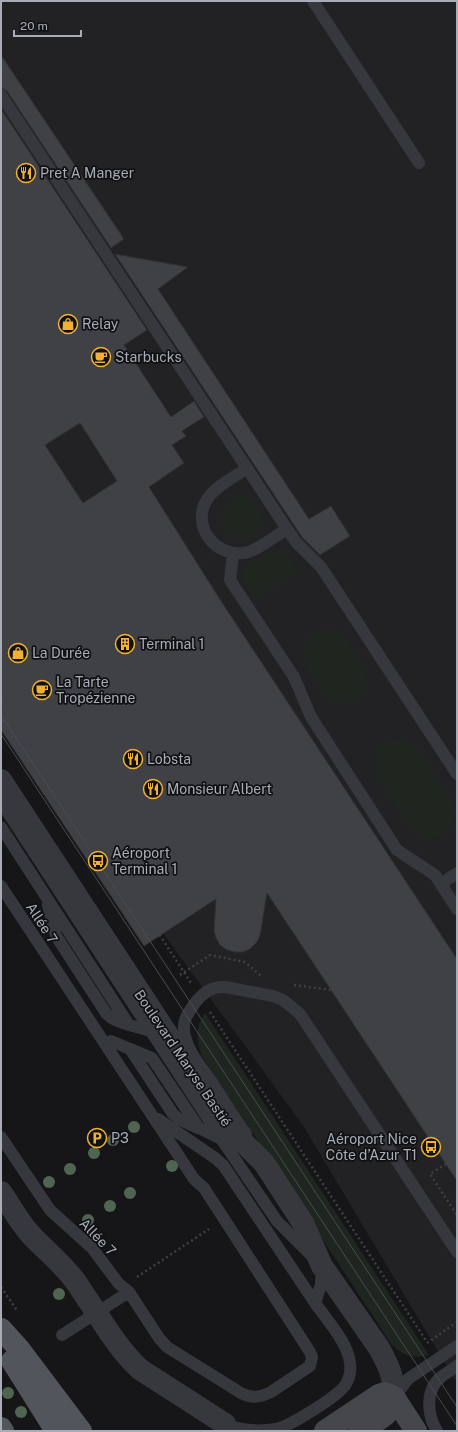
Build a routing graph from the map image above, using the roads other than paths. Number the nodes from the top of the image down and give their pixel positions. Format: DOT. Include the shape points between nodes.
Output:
graph roads {
  1 [pos="313,1"];
  2 [pos="1,95"];
  3 [pos="419,162"];
  4 [pos="247,468"];
  5 [pos="287,529"];
  6 [pos="233,554"];
  7 [pos="457,774"];
  8 [pos="1,780"];
  9 [pos="1,802"];
  10 [pos="1,827"];
  11 [pos="457,873"];
  12 [pos="441,884"];
  13 [pos="1,886"];
  14 [pos="457,909"];
  15 [pos="151,1031"];
  16 [pos="106,1045"];
  17 [pos="152,1115"];
  18 [pos="1,1137"];
  19 [pos="222,1140"];
  20 [pos="264,1162"];
  21 [pos="1,1192"];
  22 [pos="457,1252"];
  23 [pos="322,1266"];
  24 [pos="129,1292"];
  25 [pos="315,1303"];
  26 [pos="1,1329"];
  27 [pos="62,1335"];
  28 [pos="1,1343"];
  29 [pos="457,1346"];
  30 [pos="457,1366"];
  31 [pos="394,1397"];
  32 [pos="227,1427"];
  33 [pos="1,1428"];
  34 [pos="3,1431"];
  35 [pos="56,1431"];
  36 [pos="81,1431"];
  37 [pos="324,1431"];
  38 [pos="359,1431"];
  39 [pos="416,1431"];
  40 [pos="437,1431"];
  1 -- 3 [label="lane"];
  2 -- 4 [label="lane"];
  4 -- 5 [label="lane"];
  4 -- 6 [label="lane" via="216,489 203,509 205,533 221,550"];
  5 -- 6 [label="lane" via="246,553"];
  5 -- 7 [label="lane" via="296,542 322,567"];
  6 -- 12 [label="lane" via="230,580 294,677 311,717 397,850 435,875"];
  8 -- 20 [label="street, Boulevard Maryse Bastié" via="228,1127"];
  9 -- 15 [label="lane"];
  10 -- 15 [label="lane" via="129,1025"];
  11 -- 12 [label="lane"];
  12 -- 14 [label="lane"];
  13 -- 16 [label="lane, Allée 7"];
  15 -- 19 [label="lane"];
  16 -- 17 [label="lane, Allée 7"];
  16 -- 19 [label="lane" via="111,1041 147,1055 156,1062 199,1128"];
  17 -- 24 [label="lane, Allée 7" via="194,1179 204,1188 310,1352 310,1366 266,1395 248,1396 167,1347"];
  17 -- 25 [label="lane" via="223,1165"];
  18 -- 24 [label="lane, Allée 7" via="50,1210 92,1248 119,1284"];
  19 -- 23 [label="lane" via="277,1221"];
  20 -- 22 [label="lane" via="196,1058 185,1036 185,1020 200,996 218,986 273,996 283,1000 300,1014"];
  20 -- 23 [label="street, Boulevard Maryse Bastié" via="304,1223"];
  21 -- 32 [label="street, bridge" via="32,1236 60,1262 76,1282 123,1352 141,1370"];
  23 -- 25 [label="lane" via="321,1285"];
  23 -- 31 [label="street, Boulevard Maryse Bastié" via="380,1348 393,1379"];
  24 -- 27 [label="lane"];
  25 -- 32 [label="lane" via="346,1348 350,1365 347,1383 336,1395 285,1426 264,1431"];
  26 -- 36 [label="main road"];
  28 -- 35 [label="main road"];
  29 -- 31 [label="lane" via="408,1379"];
  30 -- 40 [label="lane" via="439,1380 430,1398 430,1413"];
  31 -- 37 [label="main road" via="385,1393 378,1395"];
  31 -- 38 [label="main road" via="395,1402 388,1413"];
  31 -- 39 [label="main road"];
  33 -- 34 [label="main road"];
}
